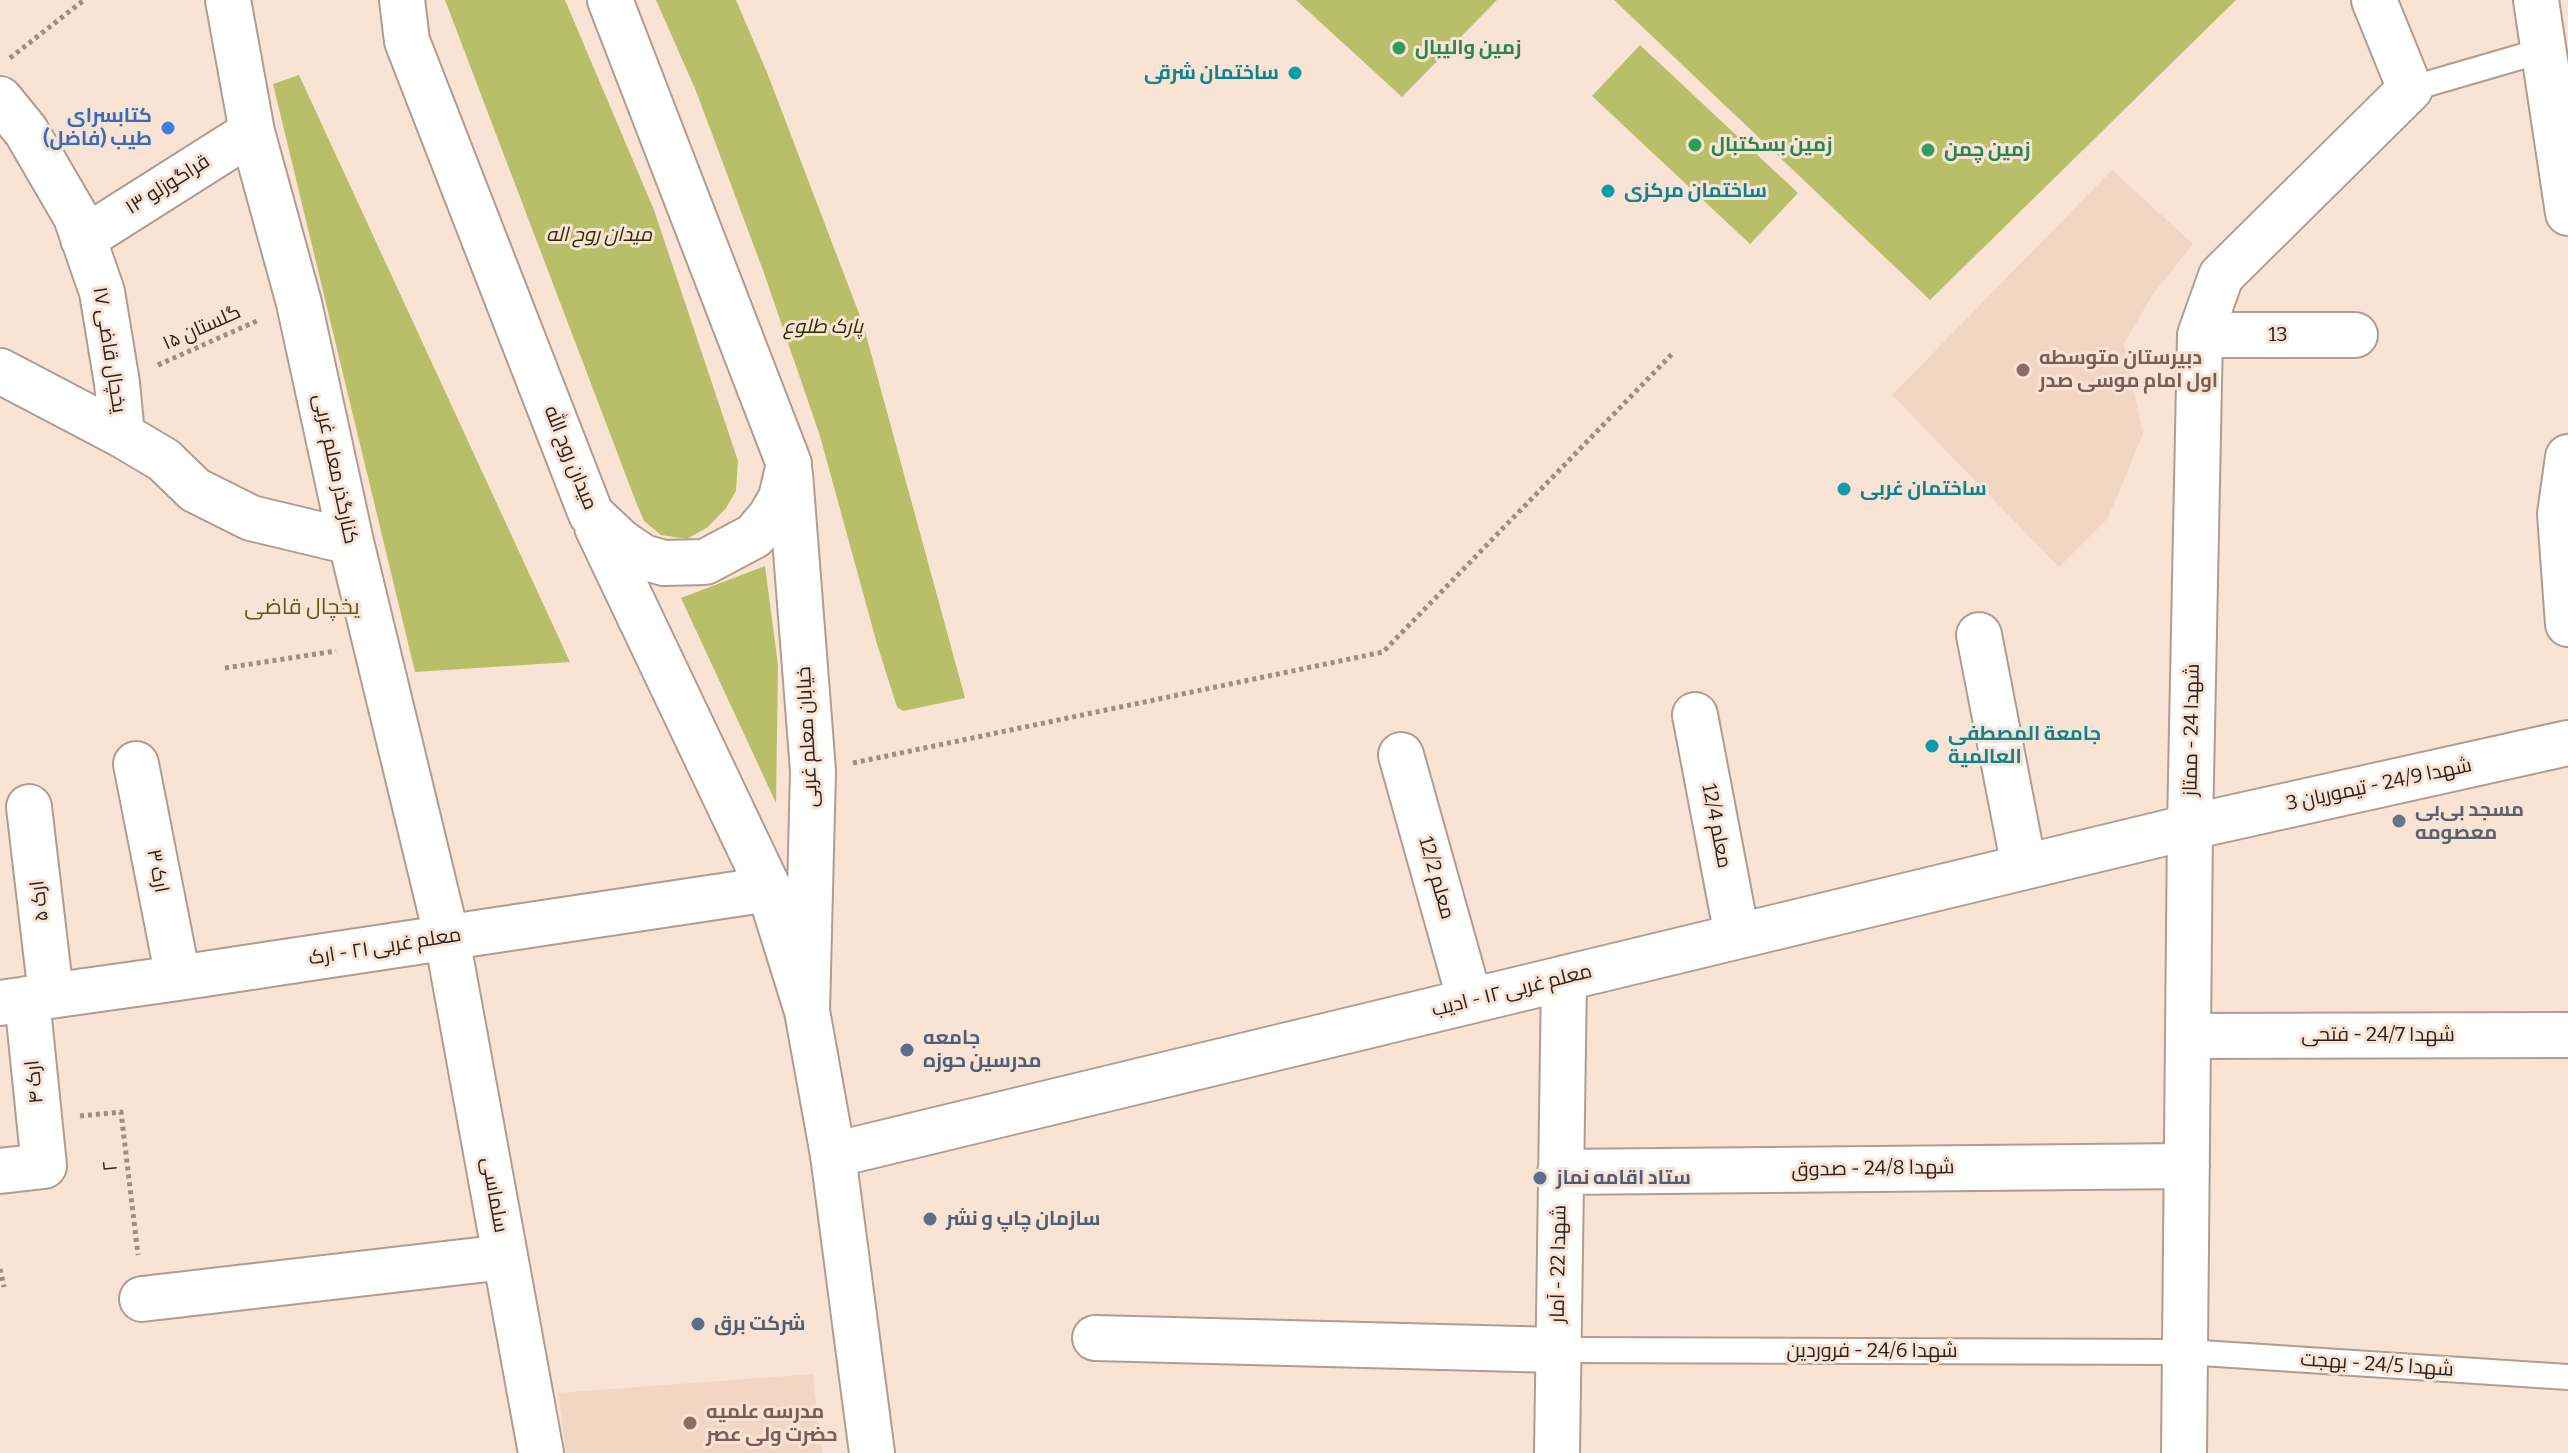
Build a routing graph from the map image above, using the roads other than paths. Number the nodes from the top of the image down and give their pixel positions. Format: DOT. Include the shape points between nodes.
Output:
graph roads {
  1 [pos="228,0"];
  2 [pos="391,0"];
  3 [pos="610,0"];
  4 [pos="2374,0"];
  5 [pos="2547,17"];
  6 [pos="405,21"];
  7 [pos="2410,89"];
  8 [pos="0,99"];
  9 [pos="252,132"];
  10 [pos="2568,213"];
  11 [pos="83,239"];
  12 [pos="2200,335"];
  13 [pos="2355,335"];
  14 [pos="0,371"];
  15 [pos="122,435"];
  16 [pos="2568,457"];
  17 [pos="789,464"];
  18 [pos="591,514"];
  19 [pos="351,542"];
  20 [pos="2568,624"];
  21 [pos="1979,635"];
  22 [pos="1695,715"];
  23 [pos="2568,743"];
  24 [pos="1401,755"];
  25 [pos="136,764"];
  26 [pos="29,807"];
  27 [pos="2190,827"];
  28 [pos="2024,867"];
  29 [pos="769,889"];
  30 [pos="1737,936"];
  31 [pos="447,938"];
  32 [pos="178,978"];
  33 [pos="1564,978"];
  34 [pos="26,999"];
  35 [pos="1470,1001"];
  36 [pos="807,1011"];
  37 [pos="2568,1035"];
  38 [pos="2188,1036"];
  39 [pos="833,1155"];
  40 [pos="2187,1166"];
  41 [pos="0,1171"];
  42 [pos="1560,1172"];
  43 [pos="505,1257"];
  44 [pos="142,1299"];
  45 [pos="1095,1338"];
  46 [pos="1558,1350"];
  47 [pos="2186,1352"];
  48 [pos="2568,1377"];
  49 [pos="541,1453"];
  50 [pos="872,1453"];
  51 [pos="1557,1453"];
  52 [pos="2184,1453"];
  1 -- 9 [label="street, کنارگذر معلم غربی"];
  2 -- 6 [label="street"];
  3 -- 17 [label="street"];
  4 -- 7 [label="street"];
  5 -- 7 [label="lane"];
  5 -- 10 [label="street"];
  6 -- 18 [label="street, میدان روح الله"];
  7 -- 12 [label="street, شهدا 24 - ممتاز" via="2221,276"];
  8 -- 11 [label="street, ۱۷ یخچال قاضی" via="26,131 76,217"];
  9 -- 11 [label="street, ۱۳ قراگوزلو"];
  9 -- 19 [label="street, کنارگذر معلم غربی" via="299,303"];
  11 -- 15 [label="street, ۱۷ یخچال قاضی" via="102,292"];
  12 -- 13 [label="street, 13"];
  12 -- 27 [label="street, شهدا 24 - ممتاز"];
  14 -- 15 [label="street"];
  15 -- 19 [label="street" via="164,460 195,490 251,518"];
  16 -- 20 [label="street" via="2560,514"];
  17 -- 18 [label="street, میدان روح الله" via="781,498 754,536 705,562 664,563 643,557"];
  17 -- 36 [label="street, خیابان معلم غربی" via="813,771"];
  18 -- 29 [label="street, خیابان معلم غربی"];
  19 -- 31 [label="street, کنارگذر معلم غربی"];
  21 -- 28 [label="street"];
  22 -- 30 [label="street, معلم 12/4"];
  23 -- 27 [label="street, شهدا 24/9 - تیموریان 3"];
  24 -- 35 [label="street, معلم 12/2"];
  25 -- 32 [label="street, ارک ۳"];
  26 -- 34 [label="street, ارک ۵"];
  27 -- 28 [label="street, معلم غربی ۱۲ - ادیب"];
  27 -- 38 [label="street, شهدا 24 - ممتاز"];
  28 -- 30 [label="street, معلم غربی ۱۲ - ادیب"];
  29 -- 31 [label="street, معلم غربی ۲۱ - ارک"];
  29 -- 36 [label="street, خیابان معلم غربی"];
  30 -- 33 [label="street, معلم غربی ۱۲ - ادیب"];
  31 -- 32 [label="street, معلم غربی ۲۱ - ارک"];
  31 -- 43 [label="street, سلماسی"];
  32 -- 34 [label="street, معلم غربی ۲۱ - ارک"];
  33 -- 35 [label="street, معلم غربی ۱۲ - ادیب"];
  33 -- 42 [label="street, شهدا 22 - آمار"];
  34 -- 41 [label="street, ارک ۴" via="44,1166"];
  35 -- 39 [label="street, معلم غربی ۱۲ - ادیب"];
  36 -- 39 [label="street, خیابان معلم غربی"];
  37 -- 38 [label="street, شهدا 24/7 - فتحی"];
  38 -- 40 [label="street, شهدا 24 - ممتاز"];
  39 -- 50 [label="street, خیابان معلم غربی"];
  40 -- 42 [label="street, شهدا 24/8 - صدوق"];
  40 -- 47 [label="street, شهدا 24 - ممتاز"];
  42 -- 46 [label="street, شهدا 22 - آمار"];
  43 -- 44 [label="street"];
  43 -- 49 [label="street, سلماسی"];
  45 -- 46 [label="street"];
  46 -- 47 [label="lane, شهدا 24/6 - فروردین"];
  46 -- 51 [label="street, شهدا 22 - آمار"];
  47 -- 48 [label="lane, شهدا 24/5 - بهجت"];
  47 -- 52 [label="street, شهدا 24 - ممتاز"];
}
